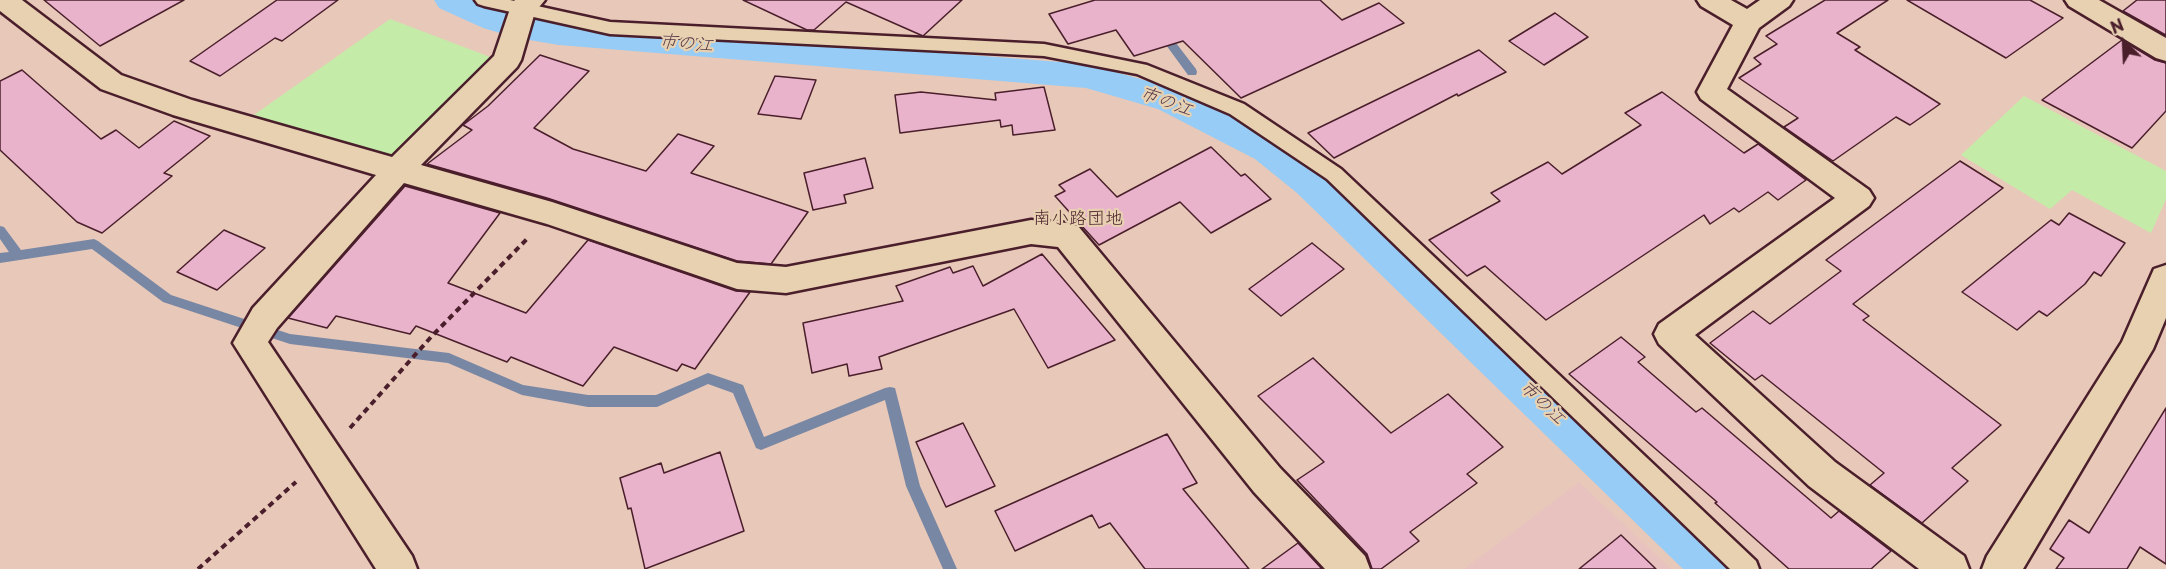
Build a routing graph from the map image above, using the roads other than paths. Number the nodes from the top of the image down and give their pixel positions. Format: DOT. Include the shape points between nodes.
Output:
graph roads {
  1 [pos="4,0"];
  2 [pos="483,0"];
  3 [pos="1711,0"];
  4 [pos="1779,0"];
  5 [pos="2079,0"];
  6 [pos="526,4"];
  7 [pos="1748,22"];
  8 [pos="2166,51"];
  9 [pos="397,171"];
  10 [pos="2166,278"];
  11 [pos="398,569"];
  12 [pos="1351,569"];
  13 [pos="1747,569"];
  14 [pos="1950,569"];
  15 [pos="2001,569"];
  1 -- 9 [label="street" via="111,82 183,108"];
  2 -- 6 [label="lane"];
  3 -- 7 [label="street"];
  4 -- 7 [label="street"];
  5 -- 8 [label="street"];
  6 -- 9 [label="street" via="507,60"];
  6 -- 13 [label="lane" via="610,28 1044,50 1141,69 1237,109 1335,174"];
  7 -- 14 [label="street" via="1711,92 1858,198 1671,334 1822,474"];
  9 -- 11 [label="street" via="258,330 324,459"];
  9 -- 12 [label="street" via="552,213 737,276 786,280 1031,232 1067,235 1267,480"];
  10 -- 15 [label="street" via="2136,349"];
}
